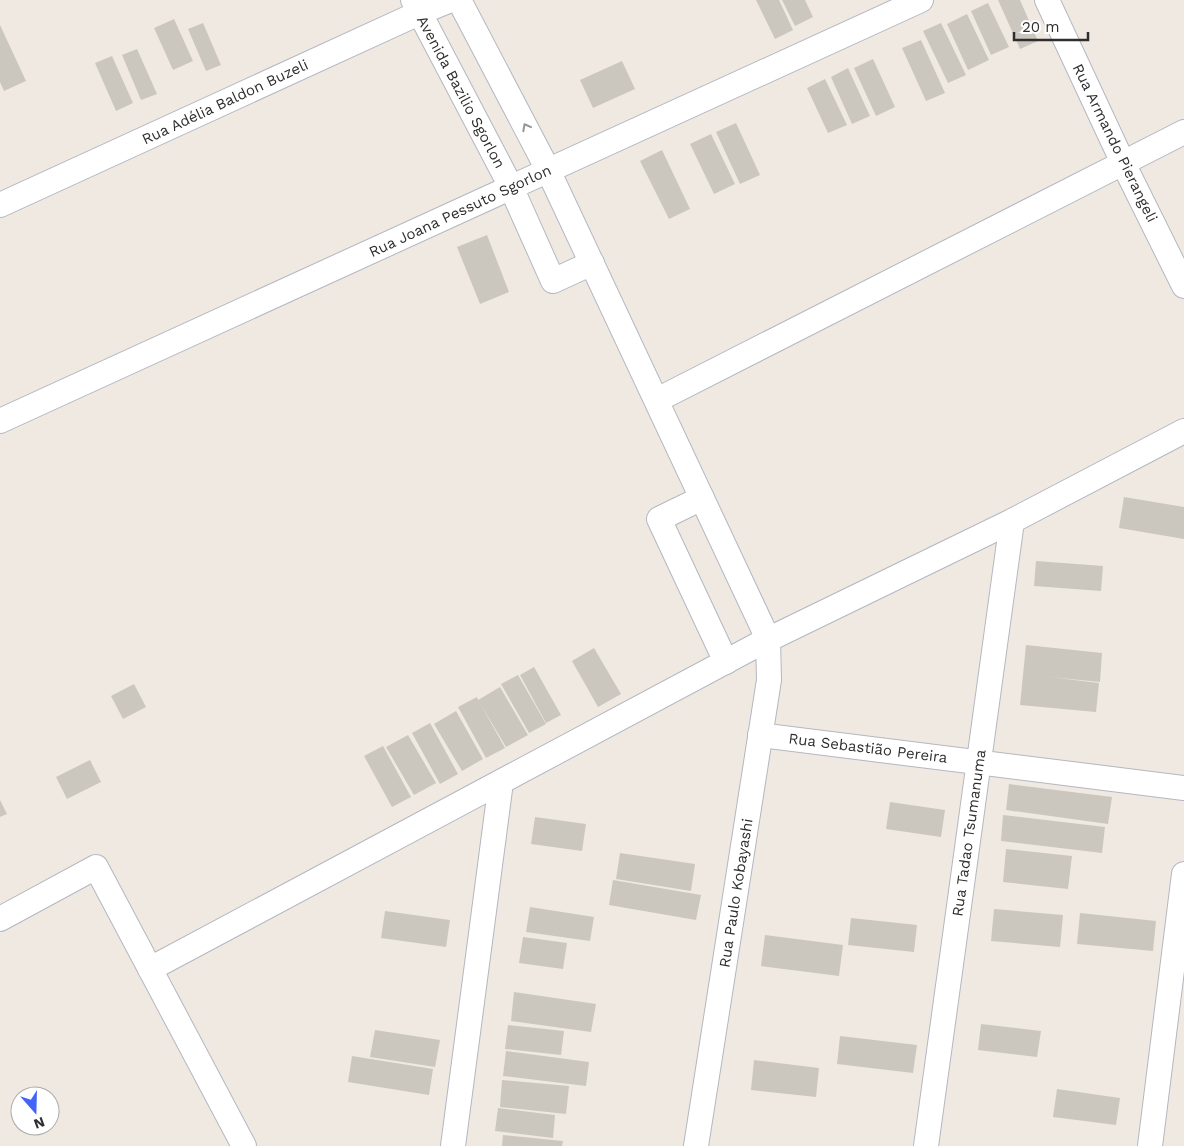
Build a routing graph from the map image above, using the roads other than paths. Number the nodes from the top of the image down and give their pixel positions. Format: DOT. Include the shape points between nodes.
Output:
graph roads {
  1 [pos="451,0"];
  2 [pos="459,0"];
  3 [pos="921,0"];
  4 [pos="1047,0"];
  5 [pos="416,6"];
  6 [pos="1184,132"];
  7 [pos="1123,163"];
  8 [pos="548,170"];
  9 [pos="511,188"];
  10 [pos="0,205"];
  11 [pos="592,263"];
  12 [pos="1184,286"];
  13 [pos="657,400"];
  14 [pos="0,421"];
  15 [pos="1184,430"];
  16 [pos="702,498"];
  17 [pos="1012,521"];
  18 [pos="768,639"];
  19 [pos="726,662"];
  20 [pos="760,734"];
  21 [pos="979,762"];
  22 [pos="501,782"];
  23 [pos="1184,788"];
  24 [pos="1184,874"];
  25 [pos="0,918"];
  26 [pos="150,969"];
  27 [pos="244,1146"];
  28 [pos="453,1146"];
  29 [pos="696,1146"];
  30 [pos="926,1146"];
  31 [pos="1150,1146"];
  1 -- 5 [label="street, Rua Adélia Baldon Buzeli"];
  8 -- 2 [label="street, one-way"];
  3 -- 8 [label="street, Rua Joana Pessuto Sgorlon"];
  4 -- 7 [label="street, Rua Armando Pierangeli"];
  5 -- 9 [label="street, Avenida Bazilio Sgorlon"];
  5 -- 10 [label="street, Rua Adélia Baldon Buzeli"];
  6 -- 7 [label="street"];
  7 -- 12 [label="street, Rua Armando Pierangeli"];
  7 -- 13 [label="street"];
  8 -- 9 [label="street, Rua Joana Pessuto Sgorlon"];
  8 -- 11 [label="street"];
  9 -- 11 [label="street, Avenida Bazilio Sgorlon" via="553,281"];
  9 -- 14 [label="street, Rua Joana Pessuto Sgorlon"];
  11 -- 13 [label="street"];
  13 -- 16 [label="street"];
  15 -- 17 [label="street"];
  16 -- 18 [label="street"];
  16 -- 19 [label="street" via="659,519"];
  17 -- 18 [label="street"];
  17 -- 21 [label="street, Rua Tadao Tsumanuma"];
  18 -- 19 [label="street"];
  18 -- 20 [label="street, Rua Paulo Kobayashi" via="769,680"];
  19 -- 22 [label="street"];
  20 -- 21 [label="street, Rua Sebastião Pereira"];
  20 -- 29 [label="street, Rua Paulo Kobayashi"];
  21 -- 23 [label="street, Rua Sebastião Pereira"];
  21 -- 30 [label="street, Rua Tadao Tsumanuma"];
  22 -- 26 [label="street"];
  22 -- 28 [label="street"];
  24 -- 31 [label="street"];
  25 -- 26 [label="street" via="96,867"];
  26 -- 27 [label="street"];
}
